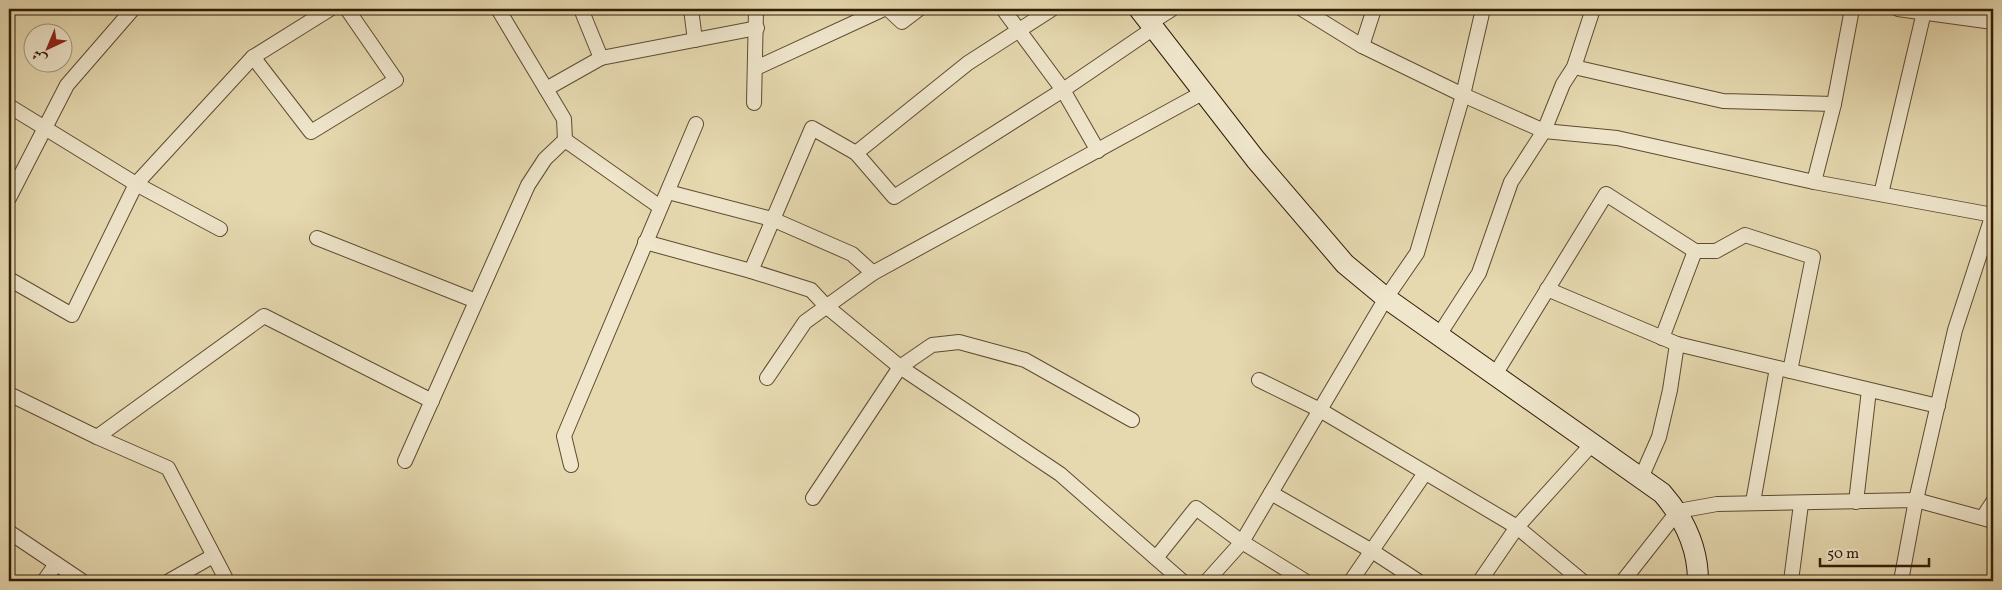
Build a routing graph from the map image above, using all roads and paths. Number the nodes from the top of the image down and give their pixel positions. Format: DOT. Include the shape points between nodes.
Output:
graph roads {
  1 [pos="133,9"];
  2 [pos="330,9"];
  3 [pos="498,9"];
  4 [pos="581,9"];
  5 [pos="691,9"];
  6 [pos="756,9"];
  7 [pos="886,9"];
  8 [pos="919,9"];
  9 [pos="1004,9"];
  10 [pos="1052,9"];
  11 [pos="1172,9"];
  12 [pos="1302,9"];
  13 [pos="1374,9"];
  14 [pos="1482,9"];
  15 [pos="1593,9"];
  16 [pos="1852,9"];
  17 [pos="1898,9"];
  18 [pos="352,11"];
  19 [pos="1924,12"];
  20 [pos="1148,20"];
  21 [pos="1993,22"];
  22 [pos="757,28"];
  23 [pos="1019,30"];
  24 [pos="695,40"];
  25 [pos="1362,46"];
  26 [pos="253,58"];
  27 [pos="601,58"];
  28 [pos="1574,67"];
  29 [pos="756,68"];
  30 [pos="546,89"];
  31 [pos="1063,90"];
  32 [pos="1204,92"];
  33 [pos="1463,95"];
  34 [pos="754,103"];
  35 [pos="1834,104"];
  36 [pos="9,106"];
  37 [pos="696,124"];
  38 [pos="46,128"];
  39 [pos="1544,131"];
  40 [pos="565,140"];
  41 [pos="1098,151"];
  42 [pos="856,153"];
  43 [pos="1814,182"];
  44 [pos="136,184"];
  45 [pos="668,192"];
  46 [pos="1881,194"];
  47 [pos="9,198"];
  48 [pos="660,207"];
  49 [pos="1993,215"];
  50 [pos="772,220"];
  51 [pos="220,229"];
  52 [pos="317,238"];
  53 [pos="645,242"];
  54 [pos="1694,251"];
  55 [pos="751,271"];
  56 [pos="873,273"];
  57 [pos="9,279"];
  58 [pos="1547,289"];
  59 [pos="1386,298"];
  60 [pos="476,301"];
  61 [pos="826,306"];
  62 [pos="1439,335"];
  63 [pos="1662,338"];
  64 [pos="1677,344"];
  65 [pos="900,367"];
  66 [pos="1784,370"];
  67 [pos="1496,373"];
  68 [pos="767,378"];
  69 [pos="1260,380"];
  70 [pos="1869,390"];
  71 [pos="9,394"];
  72 [pos="432,401"];
  73 [pos="1938,406"];
  74 [pos="1320,410"];
  75 [pos="1132,420"];
  76 [pos="97,437"];
  77 [pos="1592,444"];
  78 [pos="406,461"];
  79 [pos="571,465"];
  80 [pos="1425,472"];
  81 [pos="1641,478"];
  82 [pos="1271,493"];
  83 [pos="812,498"];
  84 [pos="1916,500"];
  85 [pos="1753,502"];
  86 [pos="1856,502"];
  87 [pos="1993,502"];
  88 [pos="1801,504"];
  89 [pos="1678,511"];
  90 [pos="1988,519"];
  91 [pos="1517,527"];
  92 [pos="9,532"];
  93 [pos="1242,542"];
  94 [pos="1372,551"];
  95 [pos="213,556"];
  96 [pos="1156,558"];
  97 [pos="56,564"];
  98 [pos="44,581"];
  99 [pos="82,581"];
  100 [pos="169,581"];
  101 [pos="227,581"];
  102 [pos="1182,581"];
  103 [pos="1207,581"];
  104 [pos="1305,581"];
  105 [pos="1351,581"];
  106 [pos="1418,581"];
  107 [pos="1480,581"];
  108 [pos="1582,581"];
  109 [pos="1623,581"];
  110 [pos="1698,581"];
  111 [pos="1791,581"];
  112 [pos="1901,581"];
  1 -- 38 [label="street" via="67,85"];
  2 -- 26 [label="street"];
  3 -- 30 [label="street"];
  4 -- 27 [label="street"];
  5 -- 24 [label="street"];
  6 -- 22 [label="street"];
  7 -- 8 [label="street" via="902,22"];
  7 -- 29 [label="street"];
  9 -- 23 [label="street"];
  10 -- 23 [label="street"];
  11 -- 20 [label="street"];
  12 -- 25 [label="street"];
  13 -- 25 [label="street"];
  14 -- 33 [label="street"];
  15 -- 28 [label="street"];
  16 -- 35 [label="street"];
  17 -- 19 [label="street"];
  18 -- 26 [label="street" via="396,80 312,132"];
  19 -- 21 [label="street"];
  19 -- 46 [label="street"];
  20 -- 31 [label="street"];
  20 -- 32 [label="street"];
  22 -- 24 [label="street"];
  22 -- 29 [label="street"];
  23 -- 31 [label="street"];
  23 -- 42 [label="street" via="968,63"];
  24 -- 27 [label="street"];
  25 -- 33 [label="street"];
  26 -- 44 [label="street"];
  27 -- 30 [label="street"];
  28 -- 35 [label="street" via="1723,101"];
  28 -- 39 [label="street" via="1563,84"];
  29 -- 34 [label="street"];
  30 -- 40 [label="street" via="564,119"];
  31 -- 41 [label="street"];
  31 -- 42 [label="street" via="894,197"];
  32 -- 41 [label="street"];
  32 -- 59 [label="street" via="1256,160 1345,264"];
  33 -- 39 [label="street"];
  33 -- 59 [label="street" via="1417,254"];
  35 -- 43 [label="street"];
  36 -- 38 [label="street"];
  37 -- 45 [label="street"];
  38 -- 44 [label="street"];
  38 -- 47 [label="street"];
  39 -- 43 [label="street" via="1617,138"];
  39 -- 62 [label="street" via="1511,182 1479,273"];
  40 -- 48 [label="street"];
  40 -- 60 [label="street" via="545,159 528,185"];
  41 -- 56 [label="street"];
  42 -- 50 [label="street" via="812,128"];
  43 -- 46 [label="street"];
  44 -- 51 [label="street"];
  44 -- 57 [label="street" via="72,315"];
  45 -- 48 [label="street"];
  45 -- 50 [label="street"];
  46 -- 49 [label="street"];
  48 -- 53 [label="street"];
  49 -- 73 [label="street" via="1955,330"];
  50 -- 55 [label="street"];
  50 -- 56 [label="street" via="852,254"];
  52 -- 60 [label="street"];
  53 -- 55 [label="street"];
  53 -- 79 [label="street" via="564,436"];
  54 -- 58 [label="street" via="1606,194"];
  54 -- 63 [label="street"];
  54 -- 66 [label="street" via="1716,251 1745,235 1813,257"];
  55 -- 61 [label="street" via="811,290"];
  56 -- 61 [label="street"];
  58 -- 63 [label="street"];
  58 -- 67 [label="street"];
  59 -- 62 [label="street"];
  59 -- 74 [label="street"];
  60 -- 72 [label="street"];
  61 -- 65 [label="street"];
  61 -- 68 [label="street" via="804,322"];
  62 -- 67 [label="street"];
  63 -- 64 [label="street"];
  64 -- 66 [label="street"];
  64 -- 81 [label="street" via="1659,437"];
  65 -- 75 [label="street" via="932,345 959,342 1026,360"];
  65 -- 83 [label="street"];
  65 -- 96 [label="street" via="1060,474"];
  66 -- 70 [label="street"];
  66 -- 85 [label="street"];
  67 -- 77 [label="street"];
  69 -- 74 [label="street"];
  70 -- 73 [label="street"];
  70 -- 86 [label="street"];
  71 -- 76 [label="street"];
  72 -- 76 [label="street" via="264,316"];
  72 -- 78 [label="street"];
  73 -- 84 [label="street"];
  74 -- 80 [label="street"];
  74 -- 82 [label="street"];
  76 -- 95 [label="street" via="168,468"];
  77 -- 81 [label="street"];
  77 -- 91 [label="street"];
  80 -- 91 [label="street"];
  80 -- 94 [label="street"];
  81 -- 89 [label="street" via="1662,493"];
  82 -- 93 [label="street"];
  82 -- 94 [label="street"];
  84 -- 86 [label="street"];
  84 -- 90 [label="street"];
  84 -- 112 [label="street"];
  85 -- 88 [label="street"];
  85 -- 89 [label="street"];
  86 -- 88 [label="street"];
  87 -- 90 [label="street"];
  88 -- 111 [label="street"];
  89 -- 109 [label="street"];
  89 -- 110 [label="street" via="1691,540"];
  91 -- 107 [label="street"];
  91 -- 108 [label="street"];
  92 -- 97 [label="street"];
  93 -- 96 [label="street" via="1196,508"];
  93 -- 103 [label="street"];
  93 -- 104 [label="street"];
  94 -- 105 [label="street"];
  94 -- 106 [label="street"];
  95 -- 100 [label="street"];
  95 -- 101 [label="street"];
  96 -- 102 [label="street"];
  97 -- 98 [label="street"];
  97 -- 99 [label="street"];
}
